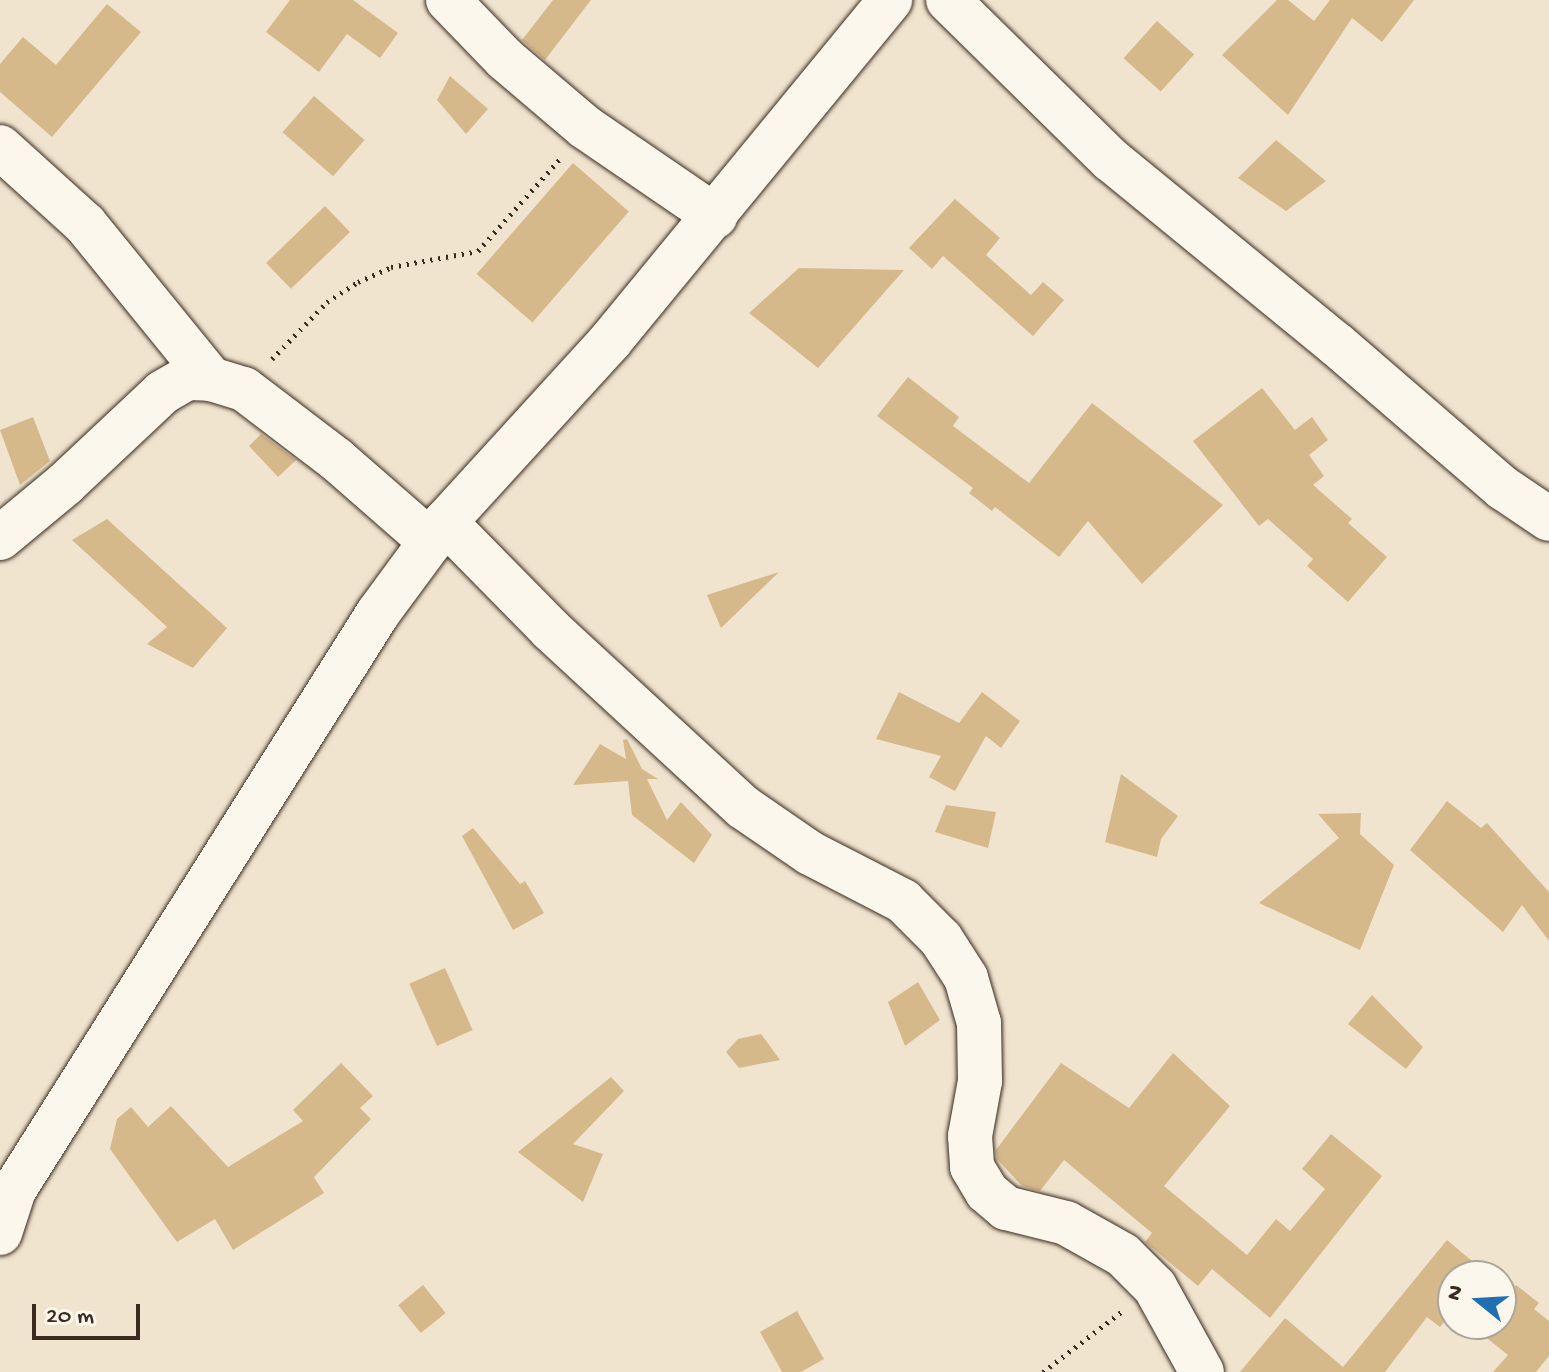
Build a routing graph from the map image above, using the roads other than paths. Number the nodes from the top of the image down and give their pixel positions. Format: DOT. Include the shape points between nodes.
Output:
graph roads {
  1 [pos="448,0"];
  2 [pos="890,0"];
  3 [pos="948,0"];
  4 [pos="0,147"];
  5 [pos="715,216"];
  6 [pos="228,384"];
  7 [pos="1549,519"];
  8 [pos="438,532"];
  9 [pos="0,538"];
  10 [pos="0,1233"];
  11 [pos="1202,1372"];
  1 -- 5 [label="street" via="505,59 585,127"];
  2 -- 5 [label="street"];
  3 -- 7 [label="street" via="1111,160 1503,488"];
  4 -- 6 [label="street" via="85,224"];
  5 -- 8 [label="street"];
  6 -- 8 [label="street"];
  6 -- 9 [label="street" via="187,378 163,392"];
  8 -- 10 [label="street" via="378,613 93,1062 14,1190"];
  8 -- 11 [label="street" via="743,807 810,853 903,901 941,939 966,978 979,1023 980,1081 970,1136 972,1167 987,1192 1006,1208 1066,1223 1111,1248 1155,1287"];
}
